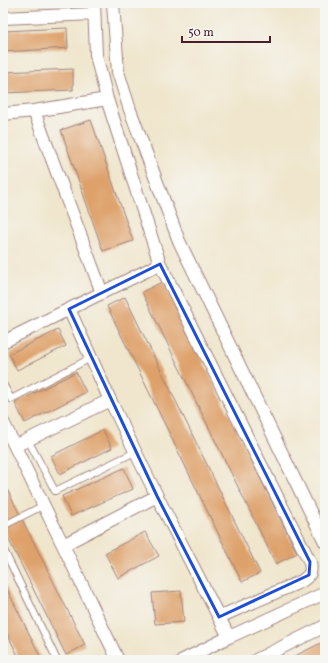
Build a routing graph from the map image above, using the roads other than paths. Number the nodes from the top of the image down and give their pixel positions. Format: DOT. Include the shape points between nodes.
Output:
graph roads {
  1 [pos="113,3"];
  2 [pos="94,8"];
  3 [pos="3,18"];
  4 [pos="107,99"];
  5 [pos="34,112"];
  6 [pos="3,114"];
  7 [pos="160,264"];
  8 [pos="102,293"];
  9 [pos="69,309"];
  10 [pos="3,342"];
  11 [pos="91,358"];
  12 [pos="3,384"];
  13 [pos="110,400"];
  14 [pos="3,422"];
  15 [pos="28,440"];
  16 [pos="15,446"];
  17 [pos="135,452"];
  18 [pos="157,496"];
  19 [pos="44,505"];
  20 [pos="3,526"];
  21 [pos="325,542"];
  22 [pos="63,544"];
  23 [pos="3,548"];
  24 [pos="325,593"];
  25 [pos="219,618"];
  26 [pos="325,626"];
  27 [pos="229,637"];
  28 [pos="56,658"];
  29 [pos="118,660"];
  30 [pos="184,660"];
  31 [pos="256,660"];
  1 -- 21 [label="street" via="118,72 179,241"];
  2 -- 3 [label="street"];
  2 -- 4 [label="street" via="96,55"];
  4 -- 5 [label="street"];
  4 -- 7 [label="street"];
  5 -- 6 [label="street"];
  5 -- 8 [label="street"];
  7 -- 8 [label="street"];
  7 -- 25 [label="street" via="310,562 309,575 302,581"];
  8 -- 9 [label="street"];
  9 -- 10 [label="street"];
  9 -- 11 [label="street"];
  11 -- 12 [label="lane" via="11,398"];
  11 -- 13 [label="street"];
  13 -- 15 [label="street"];
  13 -- 17 [label="street"];
  14 -- 16 [label="street"];
  15 -- 16 [label="street"];
  15 -- 17 [label="lane" via="55,491"];
  16 -- 19 [label="street"];
  17 -- 18 [label="street"];
  18 -- 22 [label="street"];
  18 -- 25 [label="street"];
  19 -- 20 [label="lane"];
  19 -- 22 [label="street"];
  22 -- 29 [label="street"];
  23 -- 28 [label="lane"];
  24 -- 27 [label="street"];
  25 -- 27 [label="street"];
  26 -- 31 [label="street"];
  27 -- 30 [label="street"];
}
